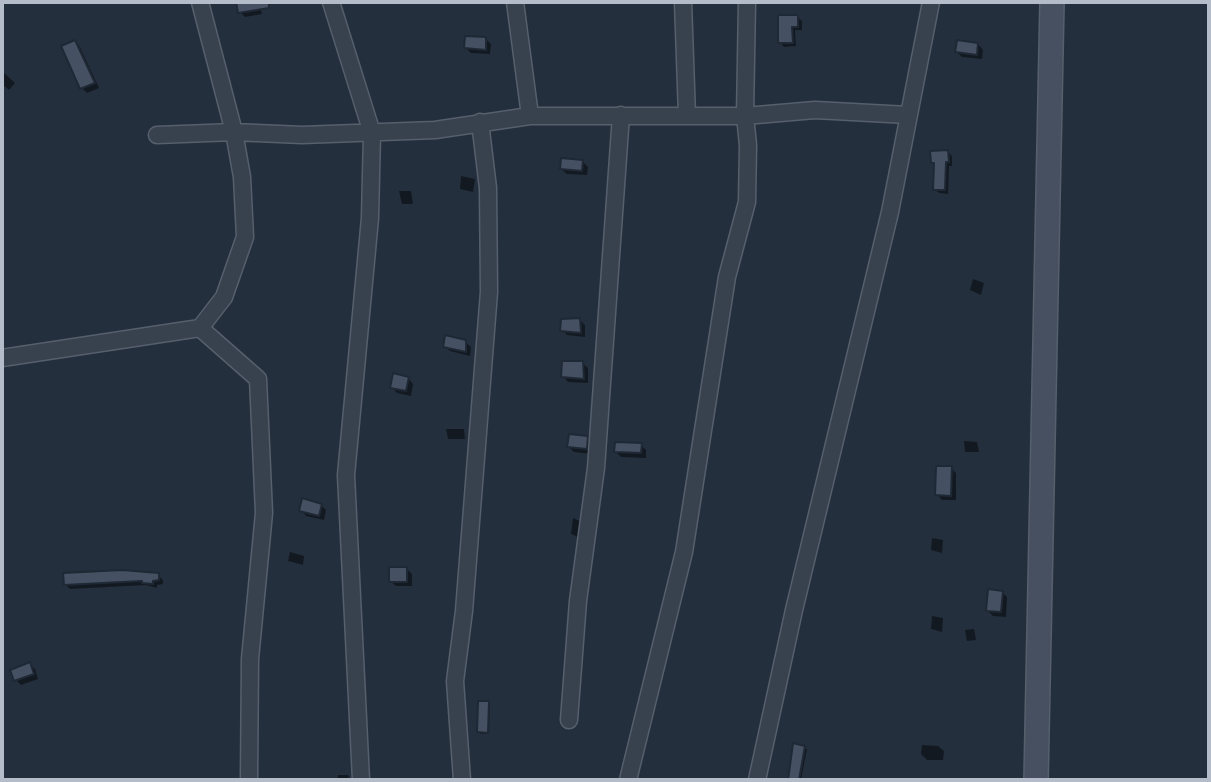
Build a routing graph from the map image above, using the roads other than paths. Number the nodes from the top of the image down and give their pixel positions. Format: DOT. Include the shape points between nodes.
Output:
graph roads {
  1 [pos="200,2"];
  2 [pos="331,2"];
  3 [pos="515,2"];
  4 [pos="683,2"];
  5 [pos="747,2"];
  6 [pos="931,2"];
  7 [pos="1052,2"];
  8 [pos="621,115"];
  9 [pos="908,115"];
  10 [pos="530,116"];
  11 [pos="687,116"];
  12 [pos="745,116"];
  13 [pos="480,122"];
  14 [pos="234,132"];
  15 [pos="372,133"];
  16 [pos="157,135"];
  17 [pos="200,328"];
  18 [pos="2,358"];
  19 [pos="569,720"];
  20 [pos="249,780"];
  21 [pos="361,780"];
  22 [pos="462,780"];
  23 [pos="628,780"];
  24 [pos="757,780"];
  25 [pos="1035,780"];
  1 -- 14 [label="street"];
  2 -- 15 [label="street"];
  3 -- 10 [label="street"];
  4 -- 11 [label="street"];
  5 -- 12 [label="street"];
  6 -- 9 [label="street"];
  7 -- 25 [label="main road"];
  8 -- 10 [label="street"];
  8 -- 11 [label="street"];
  8 -- 19 [label="street" via="596,468 578,601"];
  9 -- 12 [label="street" via="815,110"];
  9 -- 24 [label="street" via="890,212"];
  10 -- 13 [label="street"];
  11 -- 12 [label="street"];
  12 -- 23 [label="street" via="747,202 727,277 684,552"];
  13 -- 15 [label="street"];
  13 -- 22 [label="street" via="488,188 489,292 455,681"];
  14 -- 15 [label="street"];
  14 -- 16 [label="street"];
  14 -- 17 [label="street" via="245,237 224,297"];
  15 -- 21 [label="street" via="370,218 346,475"];
  17 -- 18 [label="street"];
  17 -- 20 [label="street" via="258,379 264,513 250,659"];
}
